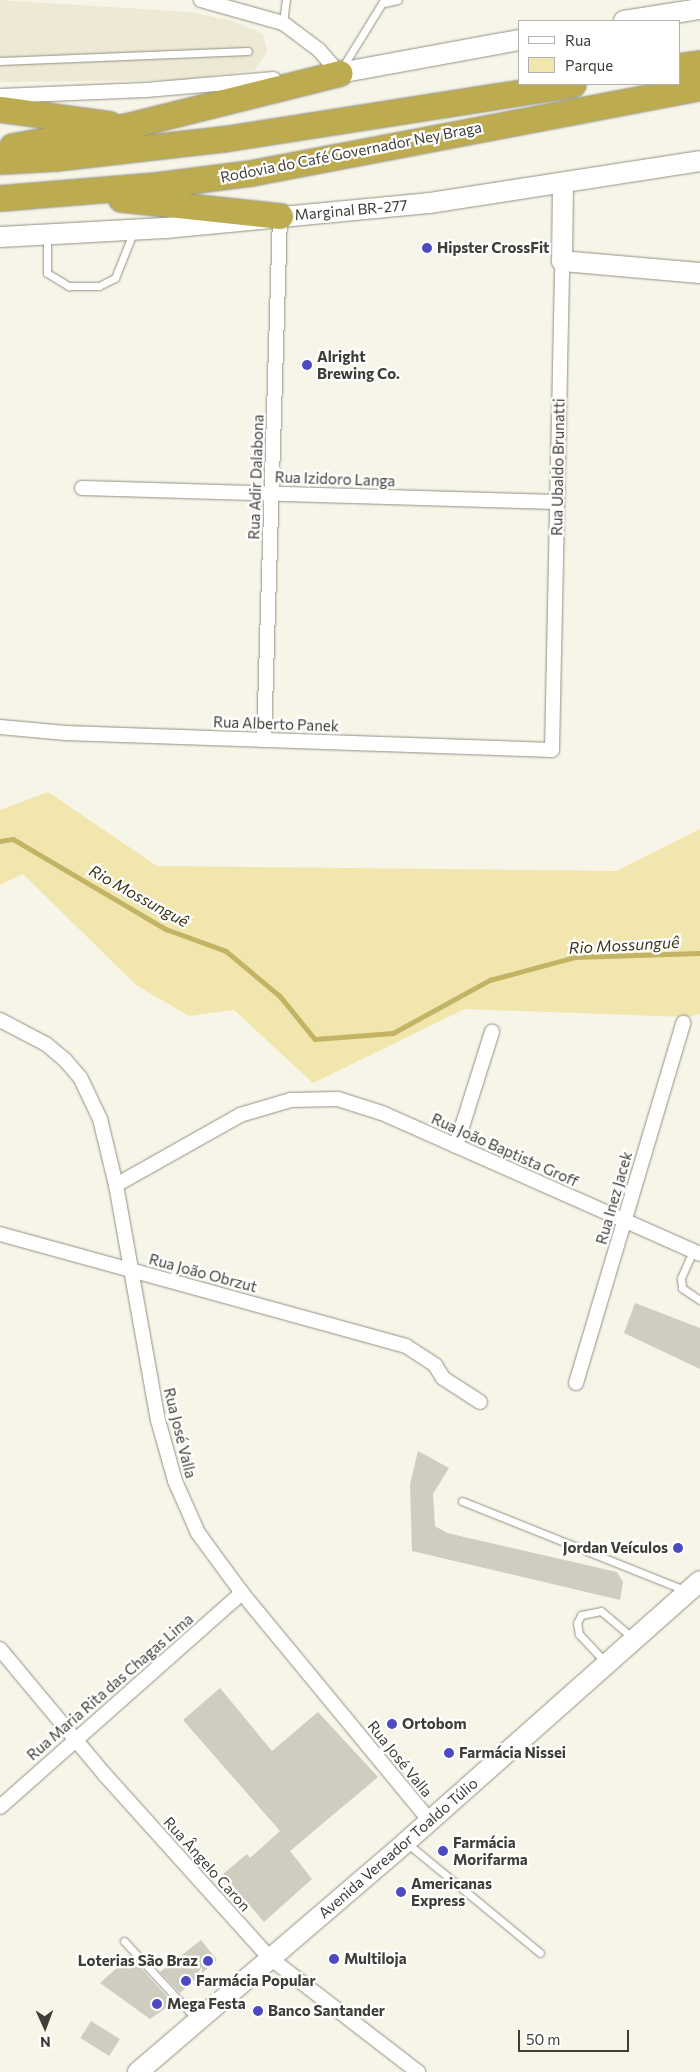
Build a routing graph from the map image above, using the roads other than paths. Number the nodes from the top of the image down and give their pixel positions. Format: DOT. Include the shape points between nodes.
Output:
graph roads {
  1 [pos="201,0"];
  2 [pos="286,0"];
  3 [pos="398,0"];
  4 [pos="384,2"];
  5 [pos="700,8"];
  6 [pos="630,20"];
  7 [pos="282,23"];
  8 [pos="518,40"];
  9 [pos="248,51"];
  10 [pos="0,61"];
  11 [pos="700,63"];
  12 [pos="680,66"];
  13 [pos="339,73"];
  14 [pos="566,85"];
  15 [pos="700,87"];
  16 [pos="0,96"];
  17 [pos="0,109"];
  18 [pos="127,126"];
  19 [pos="0,148"];
  20 [pos="0,161"];
  21 [pos="700,161"];
  22 [pos="563,184"];
  23 [pos="72,193"];
  24 [pos="0,198"];
  25 [pos="280,216"];
  26 [pos="134,230"];
  27 [pos="47,236"];
  28 [pos="0,237"];
  29 [pos="562,262"];
  30 [pos="700,273"];
  31 [pos="82,488"];
  32 [pos="272,494"];
  33 [pos="557,502"];
  34 [pos="0,727"];
  35 [pos="264,740"];
  36 [pos="552,750"];
  37 [pos="0,1020"];
  38 [pos="683,1023"];
  39 [pos="492,1032"];
  40 [pos="456,1146"];
  41 [pos="116,1185"];
  42 [pos="624,1221"];
  43 [pos="0,1234"];
  44 [pos="696,1252"];
  45 [pos="132,1270"];
  46 [pos="700,1300"];
  47 [pos="576,1382"];
  48 [pos="480,1402"];
  49 [pos="462,1501"];
  50 [pos="695,1586"];
  51 [pos="242,1593"];
  52 [pos="636,1640"];
  53 [pos="0,1649"];
  54 [pos="607,1665"];
  55 [pos="76,1739"];
  56 [pos="0,1807"];
  57 [pos="430,1821"];
  58 [pos="406,1842"];
  59 [pos="124,1941"];
  60 [pos="540,1952"];
  61 [pos="270,1958"];
  62 [pos="198,2021"];
  63 [pos="138,2072"];
  64 [pos="418,2072"];
  1 -- 7 [label="street"];
  2 -- 7 [label="lane"];
  3 -- 4 [label="lane"];
  4 -- 13 [label="lane"];
  5 -- 6 [label="main road"];
  7 -- 13 [label="street" via="318,50"];
  8 -- 13 [label="main road"];
  9 -- 10 [label="lane"];
  11 -- 12 [label="highway"];
  13 -- 16 [label="street" via="155,90"];
  13 -- 18 [label="highway"];
  14 -- 20 [label="highway, Rodovia do Café Governador Ney Braga" via="224,139 65,158"];
  15 -- 23 [label="highway, Rodovia do Café Governador Ney Braga" via="251,173"];
  17 -- 18 [label="highway"];
  18 -- 19 [label="highway"];
  21 -- 22 [label="main road, Marginal BR-277"];
  22 -- 25 [label="main road, Marginal BR-277" via="438,202"];
  22 -- 29 [label="main road, Rua Ubaldo Brunatti"];
  23 -- 24 [label="highway, Rodovia do Café Governador Ney Braga"];
  23 -- 25 [label="highway"];
  25 -- 26 [label="main road, Marginal BR-277"];
  25 -- 32 [label="street, Rua Adir Dalabona"];
  26 -- 27 [label="main road, Marginal BR-277"];
  26 -- 27 [label="lane" via="115,278 98,286 69,286 47,272"];
  27 -- 28 [label="main road, Marginal BR-277"];
  29 -- 30 [label="main road"];
  29 -- 33 [label="street, Rua Ubaldo Brunatti"];
  31 -- 32 [label="street, Rua Izidoro Langa"];
  32 -- 33 [label="street, Rua Izidoro Langa"];
  32 -- 35 [label="street, Rua Adir Dalabona"];
  33 -- 36 [label="street, Rua Ubaldo Brunatti"];
  34 -- 35 [label="street, Rua Alberto Panek" via="66,733"];
  35 -- 36 [label="street, Rua Alberto Panek"];
  37 -- 41 [label="street, Rua José Valla" via="46,1044 80,1077 100,1119"];
  38 -- 42 [label="street, Rua Inez Jacek"];
  39 -- 40 [label="street"];
  40 -- 41 [label="street, Rua João Baptista Groff" via="360,1105 338,1099 291,1100 266,1106 217,1126"];
  40 -- 42 [label="street, Rua João Baptista Groff"];
  41 -- 45 [label="street, Rua José Valla"];
  42 -- 44 [label="street, Rua João Baptista Groff"];
  42 -- 47 [label="street, Rua Inez Jacek"];
  43 -- 45 [label="street, Rua João Obrzut"];
  44 -- 46 [label="lane" via="681,1278 682,1288"];
  45 -- 48 [label="street, Rua João Obrzut" via="396,1343 427,1359 439,1369 443,1378"];
  45 -- 51 [label="street, Rua José Valla" via="152,1388 175,1481 198,1533"];
  49 -- 50 [label="lane"];
  50 -- 52 [label="main road, Avenida Vereador Toaldo Túlio"];
  51 -- 55 [label="street, Rua Maria Rita das Chagas Lima"];
  51 -- 57 [label="street, Rua José Valla"];
  52 -- 54 [label="main road, Avenida Vereador Toaldo Túlio"];
  52 -- 54 [label="lane" via="601,1611 581,1615 577,1623 579,1634"];
  53 -- 55 [label="street, Rua Ângelo Caron"];
  54 -- 57 [label="main road, Avenida Vereador Toaldo Túlio"];
  55 -- 56 [label="street, Rua Maria Rita das Chagas Lima"];
  55 -- 61 [label="street, Rua Ângelo Caron"];
  57 -- 58 [label="main road, Avenida Vereador Toaldo Túlio"];
  58 -- 60 [label="lane"];
  58 -- 61 [label="main road, Avenida Vereador Toaldo Túlio"];
  59 -- 62 [label="lane"];
  61 -- 62 [label="main road, Avenida Vereador Toaldo Túlio"];
  61 -- 64 [label="street, Rua Ângelo Caron"];
  62 -- 63 [label="main road, Avenida Vereador Toaldo Túlio"];
}
